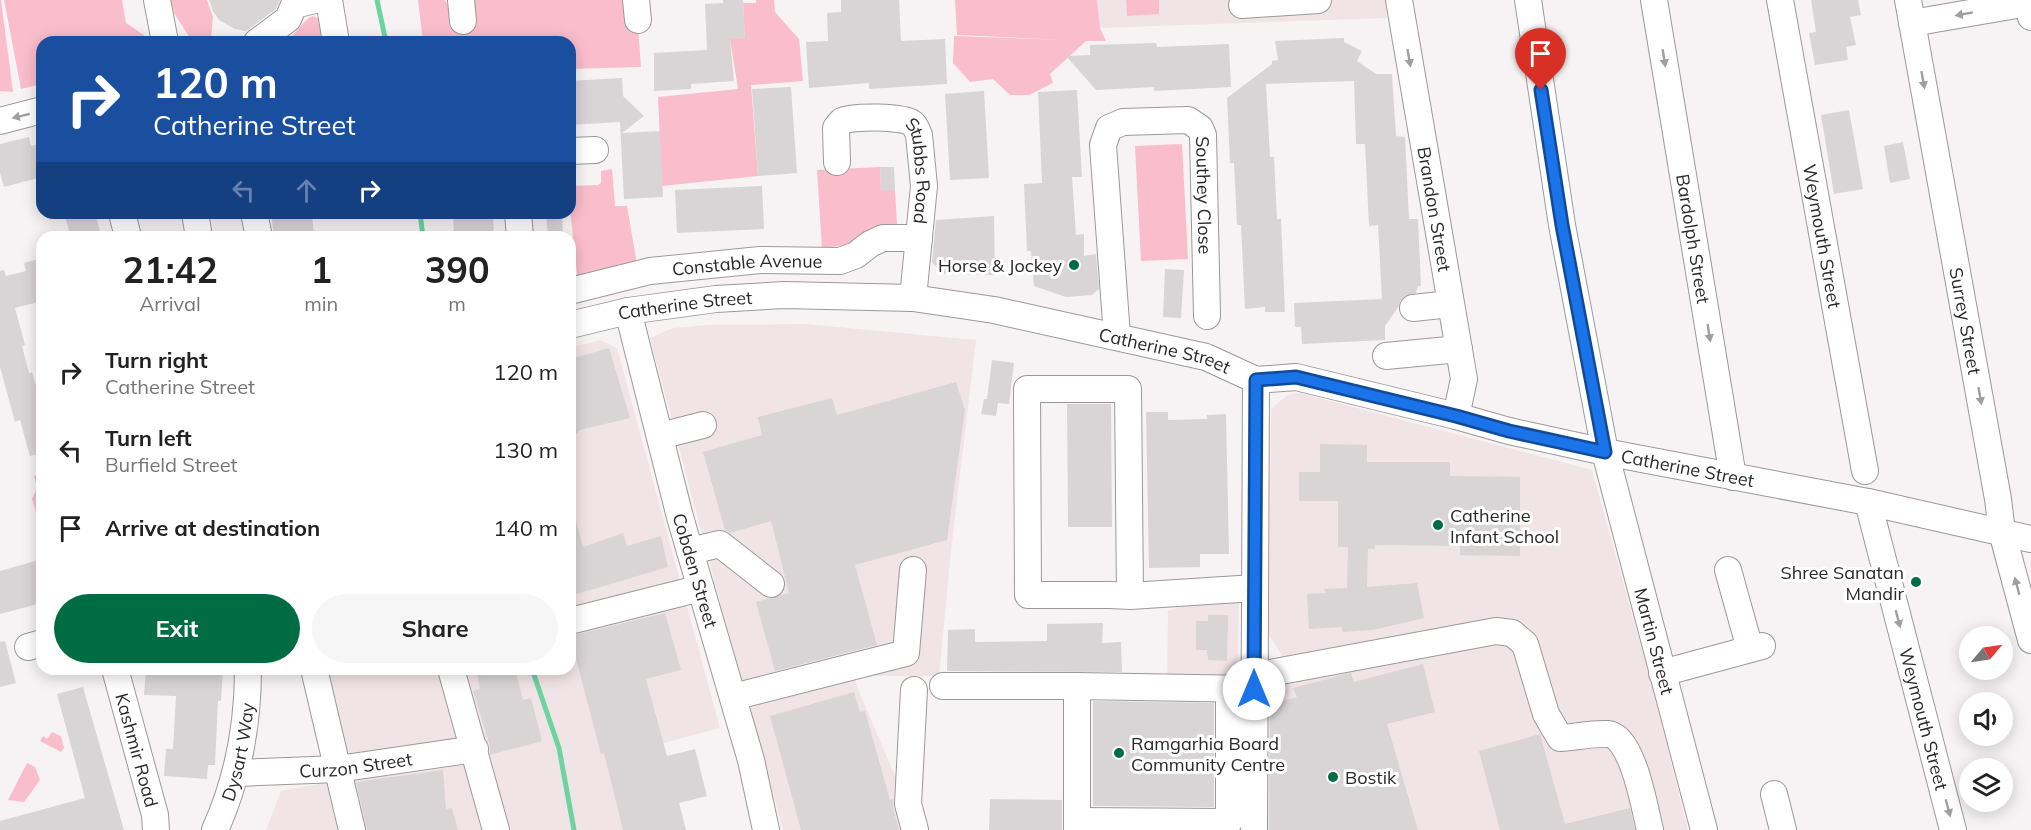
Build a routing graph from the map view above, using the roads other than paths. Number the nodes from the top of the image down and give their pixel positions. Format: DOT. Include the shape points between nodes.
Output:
graph roads {
  1 [pos="157,0"];
  2 [pos="329,0"];
  3 [pos="1318,0"];
  4 [pos="1399,0"];
  5 [pos="1528,0"];
  6 [pos="1654,0"];
  7 [pos="1780,0"];
  8 [pos="301,2"];
  9 [pos="1242,5"];
  10 [pos="1910,11"];
  11 [pos="2031,17"];
  12 [pos="164,36"];
  13 [pos="265,36"];
  14 [pos="335,36"];
  15 [pos="36,113"];
  16 [pos="0,122"];
  17 [pos="837,162"];
  18 [pos="919,238"];
  19 [pos="576,290"];
  20 [pos="913,298"];
  21 [pos="1450,304"];
  22 [pos="1413,308"];
  23 [pos="628,311"];
  24 [pos="1207,316"];
  25 [pos="576,324"];
  26 [pos="1117,336"];
  27 [pos="1459,349"];
  28 [pos="1386,356"];
  29 [pos="1256,380"];
  30 [pos="1456,416"];
  31 [pos="703,425"];
  32 [pos="660,436"];
  33 [pos="1605,452"];
  34 [pos="1864,471"];
  35 [pos="1733,477"];
  36 [pos="1868,502"];
  37 [pos="2002,532"];
  38 [pos="2031,538"];
  39 [pos="690,551"];
  40 [pos="913,570"];
  41 [pos="1728,570"];
  42 [pos="771,584"];
  43 [pos="700,588"];
  44 [pos="1255,588"];
  45 [pos="1130,596"];
  46 [pos="576,619"];
  47 [pos="2031,640"];
  48 [pos="1662,673"];
  49 [pos="118,675"];
  50 [pos="248,675"];
  51 [pos="315,675"];
  52 [pos="453,675"];
  53 [pos="1254,683"];
  54 [pos="943,686"];
  55 [pos="1077,686"];
  56 [pos="914,690"];
  57 [pos="733,698"];
  58 [pos="1229,702"];
  59 [pos="475,749"];
  60 [pos="338,769"];
  61 [pos="236,773"];
  62 [pos="1774,794"];
  63 [pos="1077,825"];
  64 [pos="156,830"];
  65 [pos="214,830"];
  66 [pos="352,830"];
  67 [pos="496,830"];
  68 [pos="766,830"];
  69 [pos="915,830"];
  70 [pos="1254,830"];
  71 [pos="1650,830"];
  72 [pos="1704,830"];
  73 [pos="1783,830"];
  74 [pos="1953,830"];
  1 -- 12 [label="street"];
  2 -- 14 [label="street"];
  3 -- 9 [label="street"];
  4 -- 21 [label="street, Brandon Street, one-way"];
  5 -- 33 [label="street, Martin Street" via="1562,225"];
  6 -- 35 [label="street, Bardolph Street, one-way"];
  7 -- 34 [label="street, Weymouth Street"];
  8 -- 13 [label="street" via="288,19"];
  11 -- 10 [label="street, one-way" via="2028,3"];
  10 -- 37 [label="street, Surrey Street, one-way"];
  15 -- 16 [label="street, one-way"];
  17 -- 18 [label="street, Stubbs Road" via="836,128 842,121 898,118 912,123 919,135 924,186"];
  18 -- 19 [label="street, Constable Avenue" via="883,238 840,261 760,260 650,271"];
  18 -- 20 [label="street, Stubbs Road"];
  20 -- 23 [label="street, Catherine Street" via="784,295"];
  20 -- 26 [label="street, Catherine Street" via="994,310"];
  21 -- 22 [label="street"];
  21 -- 27 [label="street, Brandon Street"];
  23 -- 25 [label="street, Catherine Street"];
  23 -- 32 [label="street, Cobden Street"];
  24 -- 26 [label="street, Southey Close" via="1203,135 1188,120 1124,122 1109,128 1103,145"];
  26 -- 29 [label="street, Catherine Street" via="1206,357"];
  27 -- 28 [label="street"];
  27 -- 30 [label="street, Brandon Street" via="1464,379"];
  29 -- 30 [label="street, Catherine Street" via="1296,377"];
  29 -- 44 [label="street"];
  30 -- 33 [label="street, Catherine Street"];
  31 -- 32 [label="street"];
  32 -- 39 [label="street, Cobden Street"];
  33 -- 35 [label="street, Catherine Street"];
  33 -- 48 [label="street, Martin Street"];
  35 -- 36 [label="street, Catherine Street"];
  36 -- 37 [label="street, Catherine Street"];
  36 -- 74 [label="street, Weymouth Street, one-way"];
  37 -- 38 [label="street, Catherine Street"];
  47 -- 37 [label="street, Surrey Street, one-way"];
  39 -- 42 [label="street" via="720,544"];
  39 -- 43 [label="street, Cobden Street"];
  40 -- 57 [label="street" via="906,653"];
  41 -- 48 [label="street" via="1756,648"];
  43 -- 46 [label="street"];
  43 -- 57 [label="street, Cobden Street"];
  44 -- 45 [label="street"];
  44 -- 53 [label="street"];
  45 -- 45 [label="street" via="1028,595 1027,389 1128,389"];
  48 -- 72 [label="street, Martin Street"];
  49 -- 64 [label="street, Kashmir Road"];
  50 -- 61 [label="street, Dysart Way" via="244,733"];
  51 -- 60 [label="street"];
  52 -- 59 [label="street"];
  53 -- 55 [label="street"];
  53 -- 70 [label="street"];
  53 -- 71 [label="street" via="1496,631 1512,633 1525,644 1546,714 1560,738 1610,734 1622,741 1634,766"];
  54 -- 55 [label="street"];
  55 -- 63 [label="street"];
  56 -- 69 [label="street" via="908,804"];
  57 -- 68 [label="street, Cobden Street"];
  58 -- 63 [label="street" via="1229,822"];
  59 -- 60 [label="street, Curzon Street"];
  59 -- 67 [label="street"];
  60 -- 61 [label="street, Curzon Street"];
  60 -- 66 [label="street"];
  61 -- 65 [label="street, Dysart Way"];
  62 -- 73 [label="street"];
}
